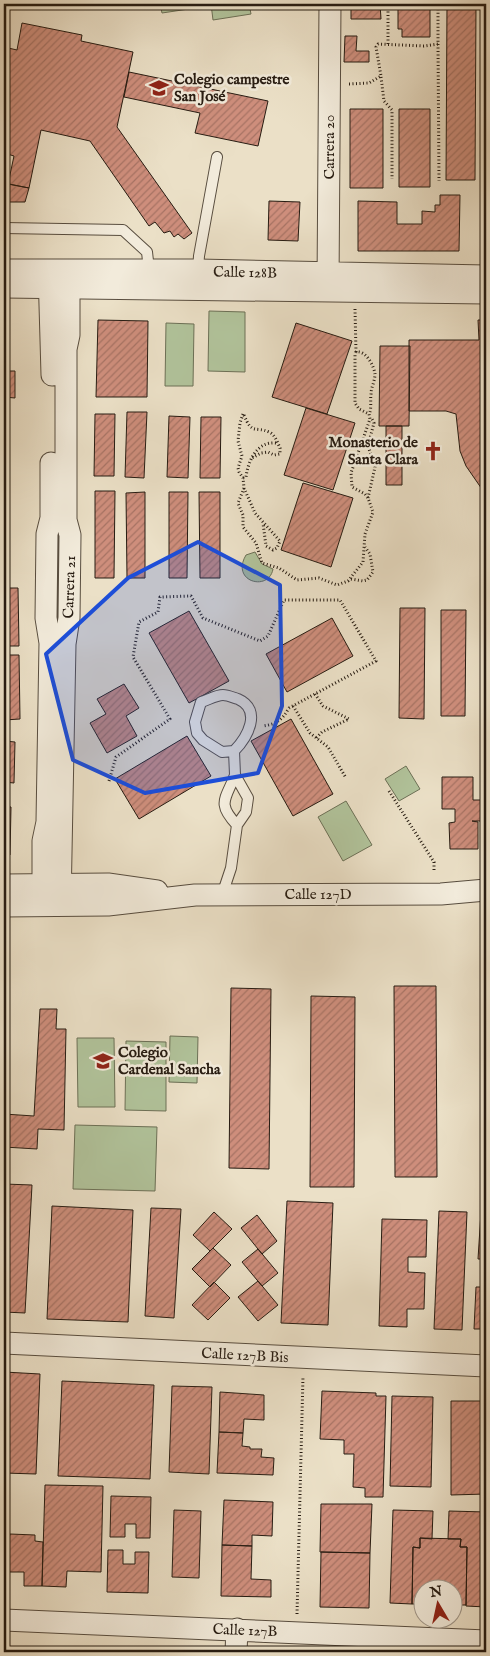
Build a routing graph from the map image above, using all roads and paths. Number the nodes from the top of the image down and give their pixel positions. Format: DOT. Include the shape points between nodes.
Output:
graph roads {
  1 [pos="330,4"];
  2 [pos="388,4"];
  3 [pos="438,4"];
  4 [pos="388,44"];
  5 [pos="438,44"];
  6 [pos="380,76"];
  7 [pos="343,84"];
  8 [pos="217,157"];
  9 [pos="392,179"];
  10 [pos="439,181"];
  11 [pos="4,228"];
  12 [pos="4,270"];
  13 [pos="149,270"];
  14 [pos="198,270"];
  15 [pos="486,276"];
  16 [pos="59,279"];
  17 [pos="328,282"];
  18 [pos="4,287"];
  19 [pos="486,294"];
  20 [pos="355,306"];
  21 [pos="356,352"];
  22 [pos="369,414"];
  23 [pos="370,419"];
  24 [pos="276,443"];
  25 [pos="252,458"];
  26 [pos="243,478"];
  27 [pos="244,488"];
  28 [pos="368,498"];
  29 [pos="263,524"];
  30 [pos="364,547"];
  31 [pos="351,579"];
  32 [pos="315,694"];
  33 [pos="294,706"];
  34 [pos="250,728"];
  35 [pos="316,738"];
  36 [pos="234,751"];
  37 [pos="235,775"];
  38 [pos="346,778"];
  39 [pos="109,781"];
  40 [pos="389,791"];
  41 [pos="237,825"];
  42 [pos="434,872"];
  43 [pos="4,885"];
  44 [pos="486,890"];
  45 [pos="441,894"];
  46 [pos="52,895"];
  47 [pos="222,895"];
  48 [pos="486,898"];
  49 [pos="4,906"];
  50 [pos="4,1343"];
  51 [pos="304,1358"];
  52 [pos="486,1366"];
  53 [pos="297,1613"];
  54 [pos="4,1620"];
  55 [pos="237,1629"];
  56 [pos="486,1641"];
  57 [pos="236,1652"];
  1 -- 17 [label="street, Carrera 20"];
  2 -- 4 [label="path"];
  3 -- 5 [label="path"];
  4 -- 5 [label="path"];
  4 -- 6 [label="path" via="376,47"];
  5 -- 10 [label="path"];
  6 -- 7 [label="path" via="369,83"];
  6 -- 9 [label="path" via="384,101 392,110"];
  8 -- 14 [label="lane"];
  11 -- 13 [label="lane" via="123,230 147,252"];
  12 -- 16 [label="street, Calle 128B"];
  13 -- 14 [label="street, Calle 128B"];
  13 -- 16 [label="street, Calle 128B"];
  14 -- 17 [label="street, Calle 128B"];
  15 -- 17 [label="street, Calle 128B"];
  16 -- 17 [label="street, Calle 128B"];
  16 -- 18 [label="street, Calle 128B"];
  16 -- 46 [label="street, Carrera 21" via="52,348 51,518 47,534 46,618 50,643 43,841"];
  17 -- 19 [label="street, Calle 128B"];
  20 -- 21 [label="path"];
  21 -- 22 [label="path" via="355,403"];
  21 -- 22 [label="path" via="366,354 374,370"];
  22 -- 23 [label="path"];
  23 -- 28 [label="path" via="374,423 369,444 375,467"];
  23 -- 28 [label="path" via="350,479 352,487"];
  24 -- 25 [label="path" via="261,446"];
  24 -- 25 [label="path" via="280,454 268,452"];
  24 -- 26 [label="path" via="269,431 248,425 244,414 238,441 242,456 238,472"];
  25 -- 26 [label="path"];
  26 -- 27 [label="path"];
  27 -- 29 [label="path"];
  27 -- 31 [label="path" via="238,503 243,527 256,543 262,563 279,568 297,580 319,578 337,585"];
  28 -- 30 [label="path" via="373,512"];
  29 -- 29 [label="path" via="280,541 273,550 266,546"];
  30 -- 31 [label="path" via="363,562"];
  30 -- 31 [label="path" via="370,554 373,572 368,580"];
  32 -- 33 [label="path"];
  32 -- 35 [label="path" via="323,706 349,719"];
  32 -- 39 [label="path" via="376,661 340,600 284,600 268,636 260,641 202,618 191,596 160,597 158,612 139,622 134,657 170,719 116,756"];
  33 -- 34 [label="path" via="281,721"];
  33 -- 35 [label="path"];
  34 -- 36 [label="lane"];
  34 -- 36 [label="lane" via="250,708 242,701 224,695 201,702 195,722 197,733 222,752"];
  35 -- 38 [label="path" via="328,747"];
  36 -- 37 [label="lane"];
  37 -- 41 [label="lane" via="248,798 246,812"];
  37 -- 41 [label="lane" via="224,804 226,814"];
  40 -- 42 [label="path" via="434,862"];
  41 -- 47 [label="lane" via="231,868"];
  43 -- 46 [label="street, Calle 127D"];
  44 -- 45 [label="street, Calle 127D"];
  45 -- 47 [label="street, Calle 127D"];
  45 -- 48 [label="street, Calle 127D"];
  46 -- 47 [label="street, Calle 127D" via="108,884 195,895"];
  46 -- 49 [label="street, Calle 127D"];
  50 -- 51 [label="street, Calle 127B Bis"];
  51 -- 52 [label="street, Calle 127B Bis"];
  51 -- 53 [label="path"];
  54 -- 55 [label="street, Calle 127B"];
  55 -- 56 [label="street, Calle 127B"];
  55 -- 57 [label="street"];
}
